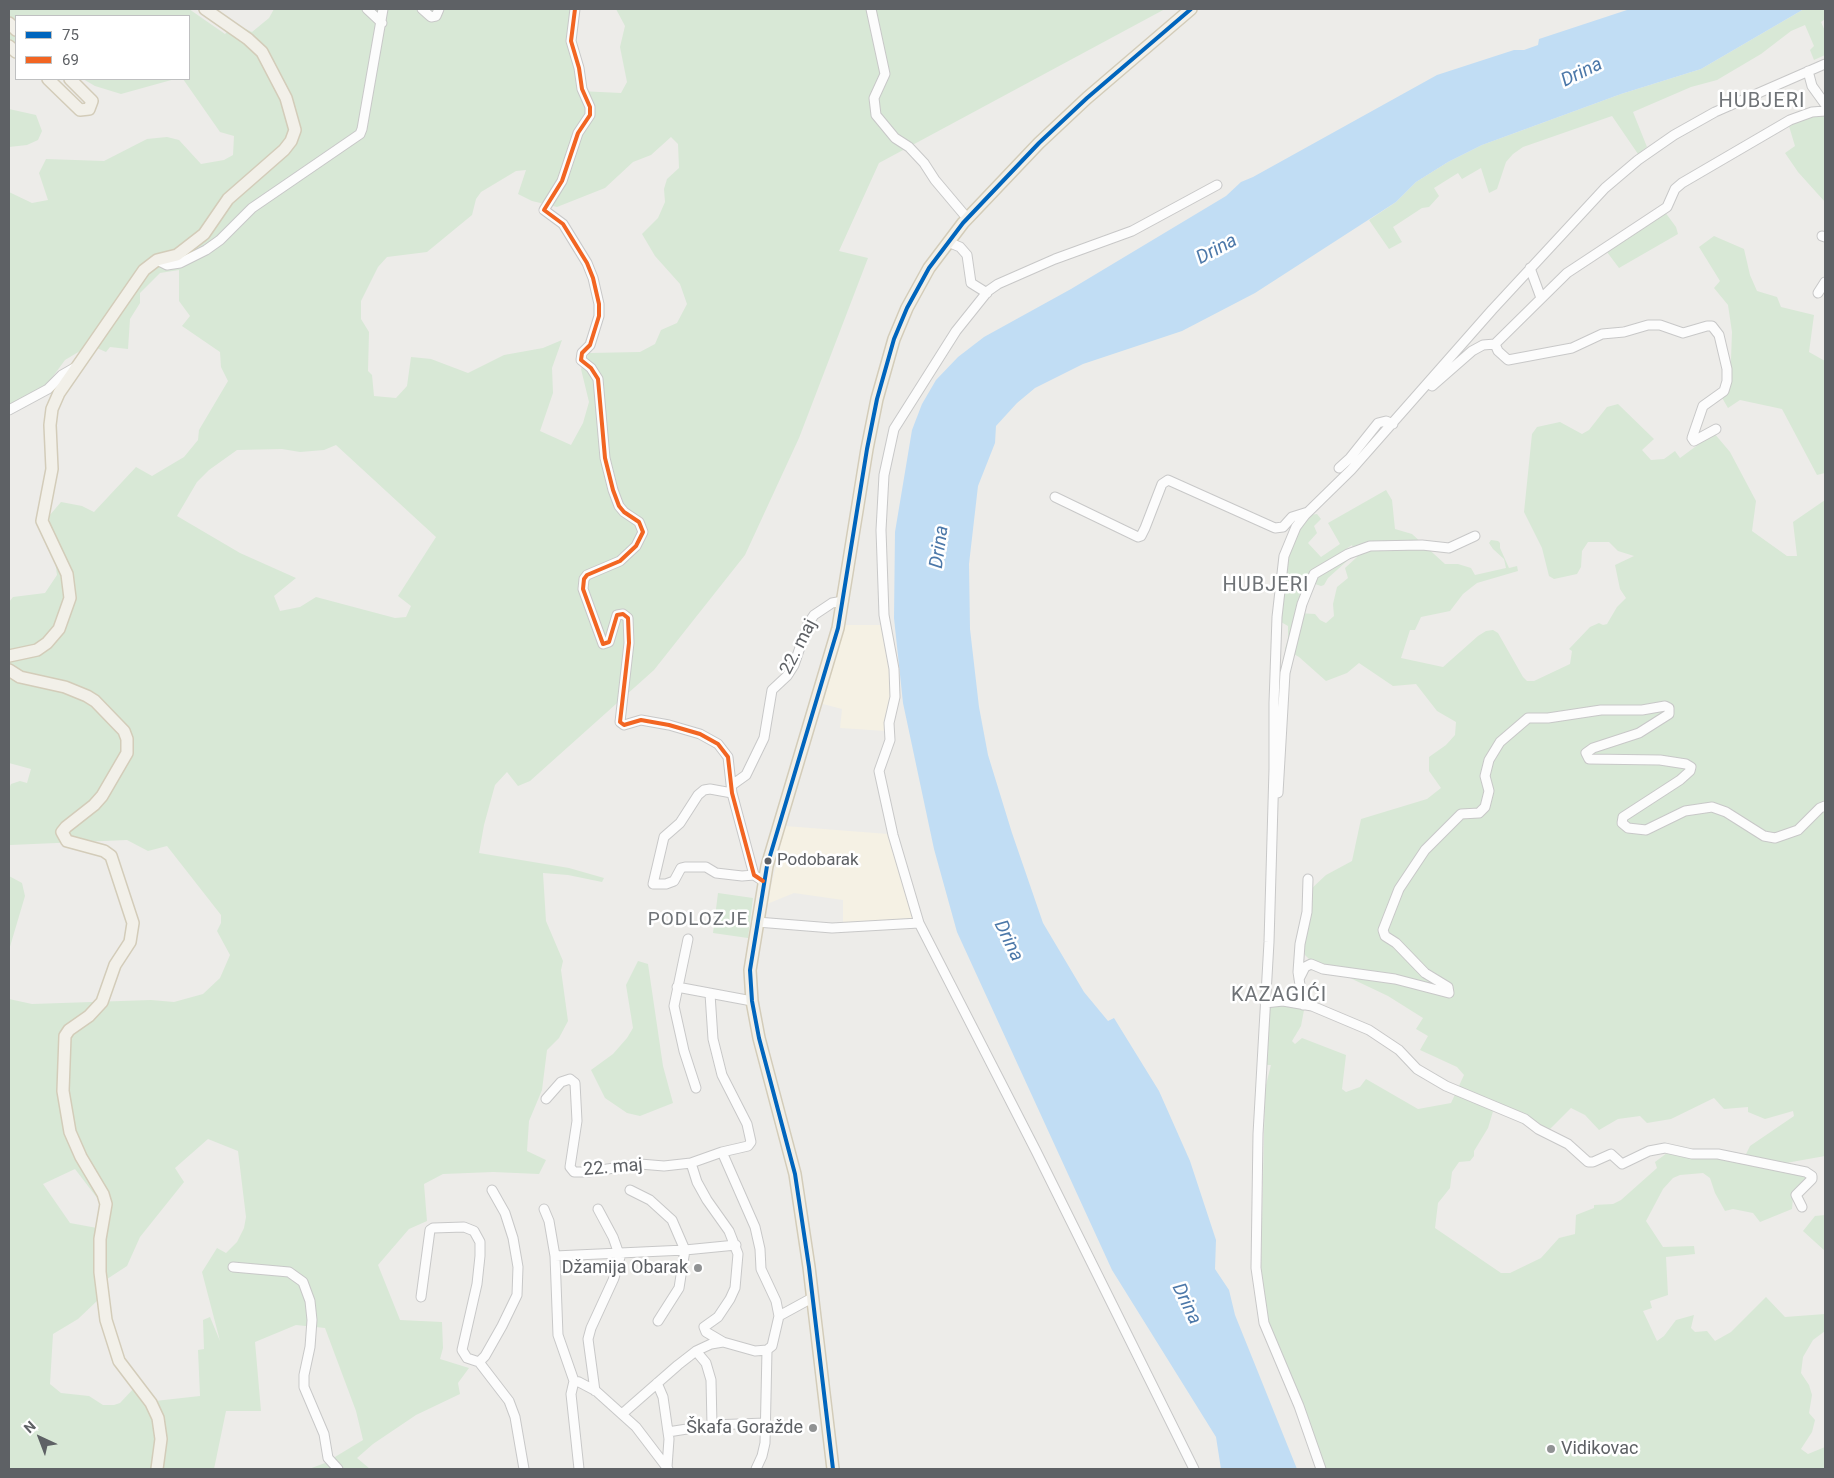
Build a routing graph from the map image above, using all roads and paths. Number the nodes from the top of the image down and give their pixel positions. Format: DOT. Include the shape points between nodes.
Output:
graph roads {
  1 [pos="205,9"];
  2 [pos="367,9"];
  3 [pos="383,9"];
  4 [pos="422,9"];
  5 [pos="440,9"];
  6 [pos="575,9"];
  7 [pos="871,9"];
  8 [pos="1192,9"];
  9 [pos="382,23"];
  10 [pos="1825,64"];
  11 [pos="1808,72"];
  12 [pos="49,80"];
  13 [pos="71,80"];
  14 [pos="1825,104"];
  15 [pos="1825,111"];
  16 [pos="1217,185"];
  17 [pos="967,218"];
  18 [pos="948,242"];
  19 [pos="158,260"];
  20 [pos="1530,268"];
  21 [pos="1825,282"];
  22 [pos="986,293"];
  23 [pos="1818,293"];
  24 [pos="1542,298"];
  25 [pos="1495,344"];
  26 [pos="79,366"];
  27 [pos="1418,394"];
  28 [pos="9,410"];
  29 [pos="1393,424"];
  30 [pos="1716,429"];
  31 [pos="1339,468"];
  32 [pos="1055,496"];
  33 [pos="1309,512"];
  34 [pos="1475,536"];
  35 [pos="843,601"];
  36 [pos="9,656"];
  37 [pos="9,670"];
  38 [pos="732,789"];
  39 [pos="1825,806"];
  40 [pos="1271,828"];
  41 [pos="758,878"];
  42 [pos="1308,879"];
  43 [pos="757,922"];
  44 [pos="919,924"];
  45 [pos="688,939"];
  46 [pos="1299,978"];
  47 [pos="677,987"];
  48 [pos="710,994"];
  49 [pos="752,1001"];
  50 [pos="1265,1003"];
  51 [pos="1303,1005"];
  52 [pos="696,1088"];
  53 [pos="546,1099"];
  54 [pos="722,1152"];
  55 [pos="691,1163"];
  56 [pos="492,1190"];
  57 [pos="630,1190"];
  58 [pos="1802,1207"];
  59 [pos="544,1209"];
  60 [pos="598,1209"];
  61 [pos="736,1245"];
  62 [pos="685,1250"];
  63 [pos="619,1253"];
  64 [pos="555,1256"];
  65 [pos="233,1267"];
  66 [pos="421,1297"];
  67 [pos="812,1298"];
  68 [pos="779,1316"];
  69 [pos="658,1321"];
  70 [pos="723,1342"];
  71 [pos="768,1350"];
  72 [pos="696,1351"];
  73 [pos="478,1362"];
  74 [pos="574,1381"];
  75 [pos="657,1383"];
  76 [pos="595,1391"];
  77 [pos="622,1414"];
  78 [pos="765,1423"];
  79 [pos="712,1425"];
  80 [pos="668,1432"];
  81 [pos="668,1468"];
  82 [pos="157,1469"];
  83 [pos="338,1469"];
  84 [pos="524,1469"];
  85 [pos="579,1469"];
  86 [pos="756,1469"];
  87 [pos="833,1469"];
  88 [pos="1194,1469"];
  89 [pos="1321,1469"];
  1 -- 19 [label="main road" via="262,52 286,98 295,130 292,141 228,199 204,234 177,255"];
  2 -- 9 [label="street"];
  3 -- 9 [label="street"];
  4 -- 5 [label="street" via="431,17 436,16"];
  6 -- 38 [label="street, 22. maj" via="571,41 590,115 578,133 562,181 544,210 563,224 593,278 599,304 598,316 590,345 582,353 581,360 598,379 605,458 613,490 624,512 639,522 644,532 629,554 587,576 583,583 603,644 608,642 617,615 623,614 628,618 624,701 619,720 624,725 641,720 690,731 718,744 728,757"];
  7 -- 17 [label="street" via="885,74 874,98 876,115 895,138 924,163"];
  8 -- 17 [label="main road, 22. maj" via="1087,98"];
  9 -- 19 [label="street" via="360,134 252,208 206,250 180,263 167,265"];
  10 -- 11 [label="street"];
  11 -- 14 [label="street" via="1812,86"];
  11 -- 20 [label="street" via="1715,112 1656,146 1606,188"];
  12 -- 13 [label="main road" via="80,110 89,109 92,102"];
  15 -- 24 [label="street" via="1790,120 1682,183 1675,189 1667,208 1567,273"];
  16 -- 22 [label="street" via="1132,231 1055,259 998,284"];
  17 -- 18 [label="main road, 22. maj"];
  18 -- 22 [label="street" via="960,247 967,255 972,283"];
  18 -- 35 [label="main road, 22. maj" via="925,274 901,322 886,366 872,425"];
  19 -- 26 [label="main road" via="140,276"];
  20 -- 24 [label="street"];
  20 -- 27 [label="street"];
  21 -- 23 [label="street"];
  22 -- 44 [label="street" via="956,331 894,430 884,475 882,576 895,697 889,724 890,740 879,770 893,835"];
  24 -- 25 [label="street"];
  25 -- 27 [label="street" via="1482,345 1472,351"];
  25 -- 30 [label="street" via="1508,360 1564,350 1608,332 1624,332 1648,325 1683,333 1712,326 1719,335 1727,381 1724,391 1703,406 1692,438 1694,441"];
  26 -- 28 [label="street" via="62,375 48,389"];
  26 -- 36 [label="main road" via="59,393 52,409 52,469 42,518 67,574 69,605 59,629 47,643 37,650"];
  27 -- 29 [label="street"];
  29 -- 31 [label="street" via="1382,421 1374,427"];
  29 -- 33 [label="street"];
  32 -- 33 [label="street" via="1139,537 1162,484 1168,480 1275,528 1283,527 1295,516"];
  33 -- 40 [label="street" via="1296,527 1284,556 1277,617"];
  34 -- 40 [label="street" via="1449,548 1370,546 1348,554 1314,574 1302,604 1285,673 1282,764"];
  35 -- 38 [label="street, 22. maj" via="832,603 814,615 808,624 794,665 772,690 764,738 746,775"];
  35 -- 41 [label="main road, 22. maj" via="825,676"];
  37 -- 82 [label="main road" via="20,677 65,687 87,696 124,731 127,739 127,754 102,796 62,832 67,841 111,856 133,923 130,942 115,965 102,1002 65,1036 63,1091 70,1132 106,1204 100,1239 106,1320 119,1361 151,1402 158,1418 161,1439"];
  38 -- 41 [label="street, 22. maj"];
  38 -- 41 [label="street" via="704,790 698,795 680,822 664,837 653,884 674,881 681,868 685,867 706,867 716,873"];
  39 -- 46 [label="street" via="1798,830 1775,838 1764,836 1712,807 1685,811 1646,830 1628,828 1622,823 1623,817 1680,780 1691,767 1660,760 1589,760 1586,753 1639,733 1670,714 1670,708 1601,710 1528,718 1500,742 1489,760 1485,776 1489,791 1486,807 1479,813 1461,814 1425,850 1399,889 1383,930 1385,936 1425,973 1448,987 1449,994 1395,979 1323,969 1311,964 1305,967"];
  40 -- 50 [label="street"];
  41 -- 43 [label="main road, 22. maj"];
  42 -- 46 [label="street"];
  43 -- 44 [label="street" via="832,928"];
  43 -- 49 [label="main road, 22. maj" via="750,970"];
  44 -- 88 [label="street"];
  45 -- 47 [label="street"];
  46 -- 51 [label="street"];
  47 -- 48 [label="street"];
  47 -- 52 [label="street" via="676,1022"];
  48 -- 49 [label="street"];
  48 -- 54 [label="street, 22. maj" via="712,1029 722,1075 744,1116 750,1142 743,1148"];
  49 -- 67 [label="main road, 22. maj" via="795,1174"];
  50 -- 51 [label="street" via="1283,1001"];
  50 -- 89 [label="street" via="1258,1134 1256,1268 1264,1323"];
  51 -- 58 [label="street" via="1369,1030 1399,1050 1417,1069 1446,1086 1525,1119 1568,1144 1588,1162 1611,1154 1622,1164 1649,1151 1665,1148 1692,1154 1718,1154 1806,1172 1812,1179 1796,1195"];
  53 -- 55 [label="street, 22. maj" via="561,1082 570,1080 575,1083 577,1121 570,1167 574,1172 640,1164"];
  54 -- 55 [label="street, 22. maj"];
  54 -- 68 [label="street" via="755,1228 761,1270 776,1301"];
  55 -- 61 [label="street" via="697,1182"];
  56 -- 73 [label="street" via="513,1238 518,1267 517,1295 485,1356"];
  57 -- 62 [label="street, 22. maj" via="650,1200 672,1220"];
  59 -- 64 [label="street"];
  60 -- 63 [label="street"];
  61 -- 62 [label="street"];
  61 -- 70 [label="street" via="735,1288 723,1311 704,1327 706,1332"];
  62 -- 63 [label="street"];
  62 -- 69 [label="street" via="679,1288"];
  63 -- 64 [label="street"];
  63 -- 76 [label="street" via="620,1263 588,1339"];
  64 -- 74 [label="street" via="558,1335"];
  65 -- 83 [label="street" via="289,1272 303,1282 312,1320 304,1387 324,1434 328,1458"];
  66 -- 73 [label="street" via="430,1230 464,1227 474,1231 480,1242 480,1256 462,1350 467,1358"];
  67 -- 68 [label="street"];
  67 -- 87 [label="main road, 22. maj"];
  68 -- 71 [label="street" via="772,1346"];
  70 -- 71 [label="street" via="755,1352"];
  70 -- 72 [label="street"];
  71 -- 78 [label="street"];
  72 -- 75 [label="street"];
  72 -- 79 [label="street" via="706,1362 711,1380"];
  73 -- 84 [label="street" via="509,1401 515,1416"];
  74 -- 76 [label="street"];
  74 -- 85 [label="street" via="571,1394"];
  75 -- 77 [label="street"];
  75 -- 80 [label="street"];
  76 -- 77 [label="street"];
  77 -- 81 [label="street"];
  78 -- 79 [label="street"];
  78 -- 86 [label="street" via="765,1443"];
  79 -- 80 [label="street"];
  80 -- 81 [label="street"];
}
